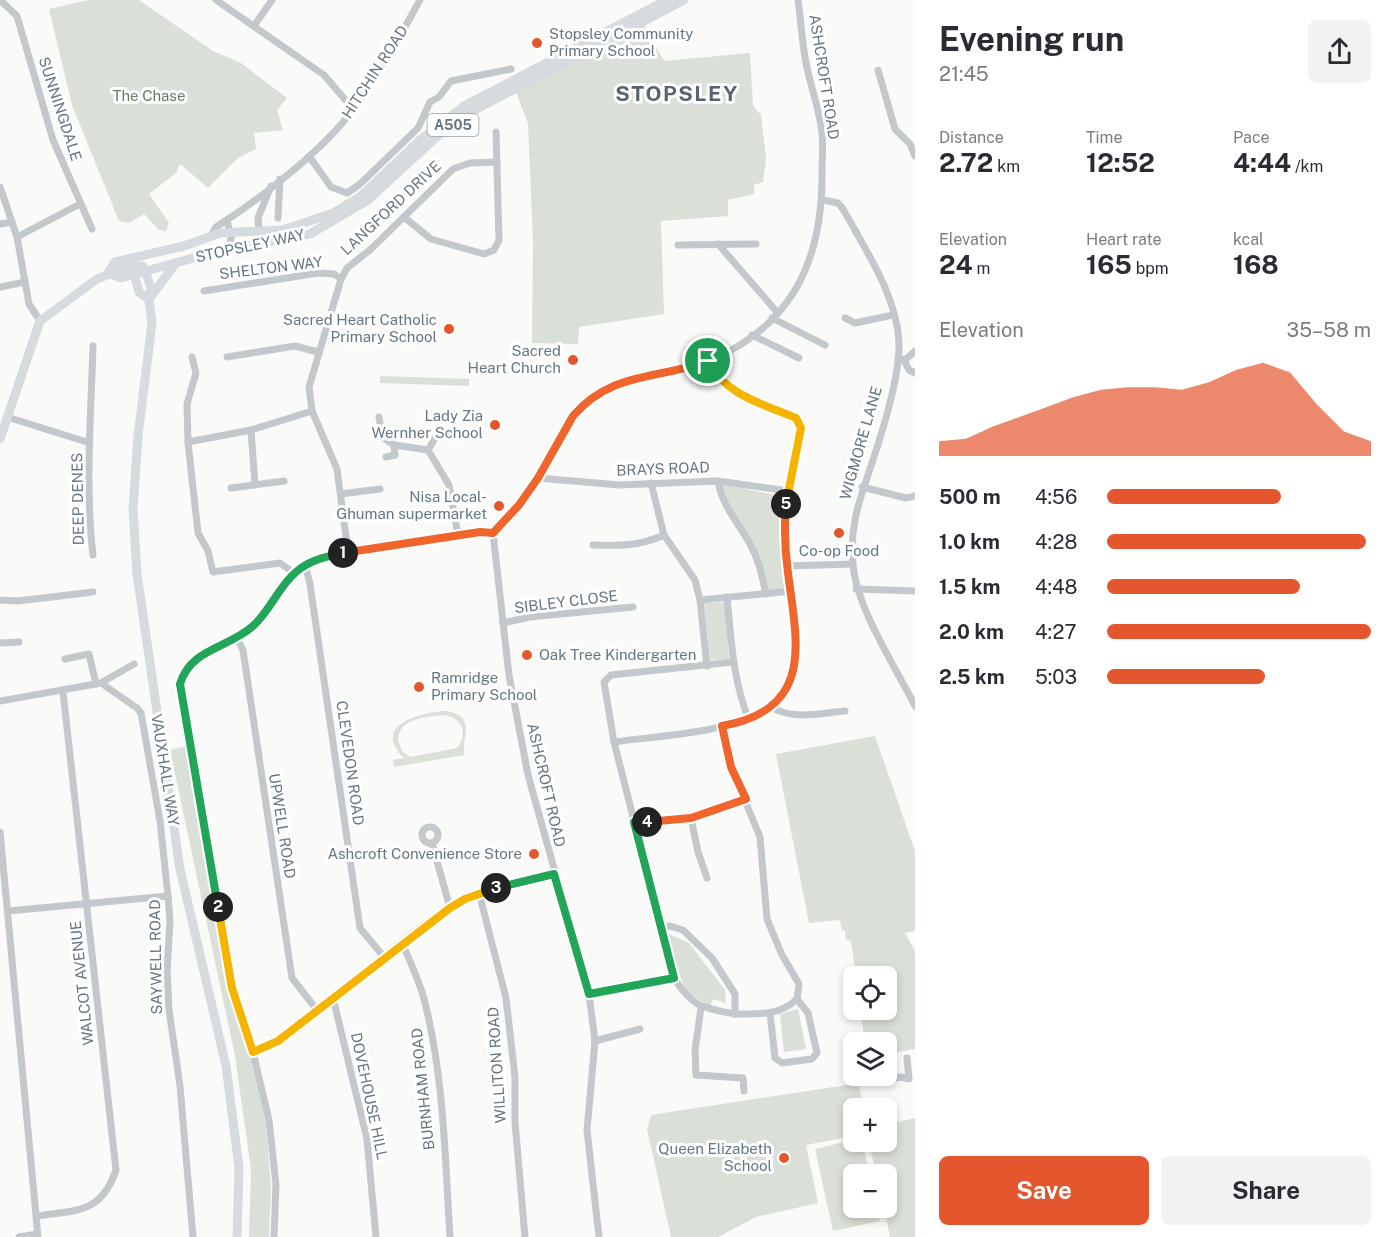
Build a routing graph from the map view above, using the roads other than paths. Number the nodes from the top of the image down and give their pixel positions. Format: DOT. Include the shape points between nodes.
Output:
graph roads {
  1 [pos="0,0"];
  2 [pos="216,0"];
  3 [pos="272,0"];
  4 [pos="420,0"];
  5 [pos="667,0"];
  6 [pos="684,0"];
  7 [pos="798,0"];
  8 [pos="254,26"];
  9 [pos="511,69"];
  10 [pos="878,70"];
  11 [pos="353,109"];
  12 [pos="496,132"];
  13 [pos="309,156"];
  14 [pos="915,156"];
  15 [pos="497,162"];
  16 [pos="280,179"];
  17 [pos="271,186"];
  18 [pos="0,187"];
  19 [pos="823,200"];
  20 [pos="80,204"];
  21 [pos="404,217"];
  22 [pos="278,218"];
  23 [pos="227,220"];
  24 [pos="12,222"];
  25 [pos="0,224"];
  26 [pos="92,229"];
  27 [pos="259,230"];
  28 [pos="229,231"];
  29 [pos="211,236"];
  30 [pos="17,237"];
  31 [pos="718,244"];
  32 [pos="756,244"];
  33 [pos="678,245"];
  34 [pos="229,249"];
  35 [pos="141,255"];
  36 [pos="176,263"];
  37 [pos="133,269"];
  38 [pos="145,270"];
  39 [pos="108,273"];
  40 [pos="341,279"];
  41 [pos="25,282"];
  42 [pos="0,287"];
  43 [pos="204,291"];
  44 [pos="149,300"];
  45 [pos="777,312"];
  46 [pos="893,315"];
  47 [pos="772,318"];
  48 [pos="845,318"];
  49 [pos="40,321"];
  50 [pos="752,335"];
  51 [pos="825,345"];
  52 [pos="93,346"];
  53 [pos="915,351"];
  54 [pos="318,352"];
  55 [pos="192,357"];
  56 [pos="227,357"];
  57 [pos="799,358"];
  58 [pos="901,359"];
  59 [pos="708,361"];
  60 [pos="915,373"];
  61 [pos="312,411"];
  62 [pos="7,417"];
  63 [pos="379,417"];
  64 [pos="250,430"];
  65 [pos="453,432"];
  66 [pos="0,439"];
  67 [pos="188,442"];
  68 [pos="90,443"];
  69 [pos="394,445"];
  70 [pos="428,450"];
  71 [pos="386,457"];
  72 [pos="538,478"];
  73 [pos="284,481"];
  74 [pos="718,481"];
  75 [pos="651,483"];
  76 [pos="255,485"];
  77 [pos="862,487"];
  78 [pos="231,488"];
  79 [pos="380,489"];
  80 [pos="788,491"];
  81 [pos="341,494"];
  82 [pos="915,496"];
  83 [pos="493,533"];
  84 [pos="458,535"];
  85 [pos="664,535"];
  86 [pos="593,545"];
  87 [pos="348,552"];
  88 [pos="93,555"];
  89 [pos="853,564"];
  90 [pos="305,565"];
  91 [pos="787,566"];
  92 [pos="294,573"];
  93 [pos="856,589"];
  94 [pos="791,591"];
  95 [pos="915,591"];
  96 [pos="93,592"];
  97 [pos="766,594"];
  98 [pos="727,597"];
  99 [pos="0,600"];
  100 [pos="700,600"];
  101 [pos="633,608"];
  102 [pos="503,623"];
  103 [pos="237,638"];
  104 [pos="19,642"];
  105 [pos="0,643"];
  106 [pos="65,658"];
  107 [pos="733,662"];
  108 [pos="134,664"];
  109 [pos="707,666"];
  110 [pos="99,684"];
  111 [pos="63,692"];
  112 [pos="0,701"];
  113 [pos="770,706"];
  114 [pos="915,706"];
  115 [pos="845,711"];
  116 [pos="748,718"];
  117 [pos="722,726"];
  118 [pos="614,742"];
  119 [pos="746,799"];
  120 [pos="691,818"];
  121 [pos="634,822"];
  122 [pos="0,832"];
  123 [pos="432,843"];
  124 [pos="554,874"];
  125 [pos="707,879"];
  126 [pos="479,893"];
  127 [pos="168,896"];
  128 [pos="87,905"];
  129 [pos="450,908"];
  130 [pos="5,914"];
  131 [pos="661,928"];
  132 [pos="402,943"];
  133 [pos="384,957"];
  134 [pos="674,978"];
  135 [pos="589,994"];
  136 [pos="333,998"];
  137 [pos="797,999"];
  138 [pos="701,1008"];
  139 [pos="317,1010"];
  140 [pos="770,1013"];
  141 [pos="735,1014"];
  142 [pos="640,1029"];
  143 [pos="595,1041"];
  144 [pos="253,1052"];
  145 [pos="907,1058"];
  146 [pos="897,1078"];
  147 [pos="909,1079"];
  148 [pos="915,1086"];
  149 [pos="744,1090"];
  150 [pos="36,1216"];
  151 [pos="38,1235"];
  152 [pos="19,1237"];
  153 [pos="193,1237"];
  154 [pos="237,1237"];
  155 [pos="274,1237"];
  156 [pos="376,1237"];
  157 [pos="450,1237"];
  158 [pos="525,1237"];
  159 [pos="598,1237"];
  1 -- 20 [label="street, SUNNINGDALE" via="17,16 53,140"];
  2 -- 8 [label="street"];
  3 -- 8 [label="street"];
  4 -- 11 [label="street, HITCHIN ROAD" via="382,68"];
  5 -- 27 [label="main road, STOPSLEY WAY / A505" via="464,106 427,134 361,196 333,213 294,228"];
  6 -- 34 [label="main road, STOPSLEY WAY / A505" via="467,114 368,200 335,221 310,234"];
  7 -- 19 [label="street, ASHCROFT ROAD" via="806,63 822,127"];
  8 -- 11 [label="street" via="324,75"];
  9 -- 13 [label="street" via="451,81 430,102 418,128 347,193 331,187"];
  10 -- 14 [label="street" via="895,129 910,144"];
  11 -- 13 [label="street, HITCHIN ROAD"];
  12 -- 15 [label="street"];
  13 -- 16 [label="street, HITCHIN ROAD"];
  15 -- 21 [label="street, LANGFORD DRIVE" via="460,164"];
  15 -- 21 [label="street" via="499,240 494,250 484,254 431,239"];
  16 -- 17 [label="street, HITCHIN ROAD"];
  16 -- 22 [label="street"];
  17 -- 23 [label="street, HITCHIN ROAD"];
  17 -- 27 [label="street" via="258,218"];
  18 -- 24 [label="street"];
  19 -- 45 [label="street, ASHCROFT ROAD" via="808,268 790,299"];
  19 -- 46 [label="street, WIGMORE LANE" via="838,203 843,209 875,267"];
  20 -- 26 [label="street, SUNNINGDALE"];
  20 -- 30 [label="street"];
  21 -- 40 [label="street, LANGFORD DRIVE" via="347,268"];
  23 -- 28 [label="street"];
  23 -- 29 [label="street, HITCHIN ROAD"];
  24 -- 25 [label="street"];
  24 -- 30 [label="street"];
  27 -- 28 [label="main road, STOPSLEY WAY / A505"];
  28 -- 29 [label="main road, STOPSLEY WAY / A505"];
  28 -- 34 [label="street"];
  29 -- 35 [label="main road, STOPSLEY WAY / A505"];
  30 -- 41 [label="street"];
  31 -- 32 [label="street"];
  31 -- 33 [label="street"];
  31 -- 45 [label="street"];
  34 -- 36 [label="main road, STOPSLEY WAY / A505"];
  35 -- 37 [label="main road"];
  35 -- 39 [label="main road" via="115,262"];
  36 -- 38 [label="main road, STOPSLEY WAY / A505"];
  36 -- 44 [label="main road"];
  37 -- 38 [label="main road"];
  37 -- 39 [label="main road" via="121,278"];
  37 -- 44 [label="main road, VAUXHALL WAY" via="139,292"];
  38 -- 44 [label="main road, VAUXHALL WAY" via="151,288"];
  39 -- 49 [label="main road"];
  40 -- 43 [label="street, SHELTON WAY" via="334,274 318,273"];
  40 -- 54 [label="street, LANGFORD DRIVE"];
  41 -- 42 [label="street"];
  41 -- 49 [label="street" via="31,310"];
  44 -- 154 [label="main road, VAUXHALL WAY" via="151,337 133,509 137,574 180,869 221,1037 231,1099 239,1168"];
  45 -- 47 [label="street, ASHCROFT ROAD"];
  46 -- 48 [label="street" via="855,323"];
  46 -- 58 [label="street, WIGMORE LANE"];
  47 -- 50 [label="street, ASHCROFT ROAD"];
  47 -- 51 [label="street"];
  49 -- 62 [label="main road"];
  50 -- 57 [label="street"];
  50 -- 59 [label="street, ASHCROFT ROAD"];
  52 -- 68 [label="street, DEEP DENES"];
  53 -- 58 [label="street"];
  54 -- 56 [label="street" via="295,346"];
  54 -- 61 [label="street, LANGFORD DRIVE" via="309,387"];
  55 -- 67 [label="street" via="196,373 187,404"];
  58 -- 60 [label="street"];
  58 -- 77 [label="street, WIGMORE LANE"];
  59 -- 72 [label="street, ASHCROFT ROAD" via="687,369 624,380 596,394 573,416"];
  59 -- 80 [label="street" via="726,386 800,423"];
  61 -- 64 [label="street"];
  61 -- 81 [label="street, LANGFORD DRIVE" via="337,469"];
  62 -- 66 [label="main road"];
  62 -- 68 [label="street, DEEP DENES"];
  63 -- 69 [label="street" via="382,437"];
  64 -- 67 [label="street"];
  64 -- 76 [label="street"];
  65 -- 70 [label="street" via="440,430"];
  67 -- 92 [label="street" via="198,533 213,572 280,563"];
  68 -- 88 [label="street, DEEP DENES"];
  69 -- 70 [label="street"];
  69 -- 71 [label="street" via="395,455"];
  70 -- 84 [label="street" via="449,485"];
  72 -- 75 [label="street, BRAYS ROAD"];
  72 -- 83 [label="street, ASHCROFT ROAD"];
  73 -- 76 [label="street"];
  74 -- 75 [label="street, BRAYS ROAD"];
  74 -- 80 [label="street, BRAYS ROAD"];
  74 -- 97 [label="street" via="727,509 760,565"];
  75 -- 85 [label="street"];
  76 -- 78 [label="street"];
  77 -- 82 [label="street" via="906,498"];
  77 -- 89 [label="street, WIGMORE LANE" via="855,513"];
  79 -- 81 [label="street"];
  80 -- 91 [label="street"];
  81 -- 87 [label="street, LANGFORD DRIVE"];
  83 -- 84 [label="street"];
  83 -- 102 [label="street, ASHCROFT ROAD"];
  84 -- 87 [label="street"];
  85 -- 86 [label="street" via="625,546"];
  85 -- 100 [label="street" via="691,573"];
  87 -- 90 [label="street"];
  89 -- 91 [label="street"];
  89 -- 93 [label="street, WIGMORE LANE"];
  90 -- 92 [label="street"];
  90 -- 133 [label="street, CLEVEDON ROAD" via="360,928"];
  91 -- 94 [label="street"];
  92 -- 103 [label="street" via="261,618"];
  93 -- 95 [label="street"];
  93 -- 114 [label="street, WIGMORE LANE"];
  94 -- 97 [label="street"];
  94 -- 113 [label="street" via="798,645 795,667 785,689"];
  96 -- 99 [label="street"];
  97 -- 98 [label="street"];
  98 -- 100 [label="street"];
  98 -- 107 [label="street"];
  100 -- 109 [label="street"];
  101 -- 102 [label="street, SIBLEY CLOSE"];
  102 -- 124 [label="street, ASHCROFT ROAD" via="528,775"];
  103 -- 139 [label="street, UPWELL ROAD" via="243,651 292,978"];
  103 -- 144 [label="street" via="196,657 184,670 180,684 225,956"];
  104 -- 105 [label="street"];
  106 -- 110 [label="street" via="89,654"];
  107 -- 109 [label="street"];
  107 -- 116 [label="street"];
  108 -- 110 [label="street"];
  109 -- 118 [label="street" via="611,675 604,682"];
  110 -- 111 [label="street"];
  110 -- 127 [label="street, SAYWELL ROAD" via="141,713 160,821"];
  111 -- 112 [label="street"];
  111 -- 128 [label="street, WALCOT AVENUE"];
  113 -- 115 [label="street" via="782,714 794,715"];
  113 -- 116 [label="street"];
  116 -- 117 [label="street"];
  117 -- 118 [label="street"];
  117 -- 119 [label="street" via="731,767"];
  118 -- 121 [label="street"];
  119 -- 120 [label="street"];
  119 -- 137 [label="street" via="760,837 767,919 799,984"];
  120 -- 121 [label="street"];
  120 -- 125 [label="street"];
  121 -- 131 [label="street"];
  122 -- 130 [label="street"];
  123 -- 129 [label="street"];
  124 -- 126 [label="street"];
  124 -- 135 [label="street, ASHCROFT ROAD"];
  126 -- 129 [label="street"];
  126 -- 158 [label="street, WILLITON ROAD" via="506,998"];
  127 -- 128 [label="street"];
  127 -- 153 [label="street, SAYWELL ROAD" via="169,1010"];
  128 -- 130 [label="street"];
  128 -- 150 [label="street, WALCOT AVENUE" via="116,1170 110,1188 99,1202 85,1209"];
  129 -- 132 [label="street"];
  130 -- 150 [label="street"];
  131 -- 134 [label="street"];
  131 -- 141 [label="street" via="683,930 712,958 735,994"];
  132 -- 133 [label="street"];
  132 -- 157 [label="street, BURNHAM ROAD" via="424,997 429,1022 439,1090"];
  133 -- 136 [label="street"];
  134 -- 135 [label="street"];
  134 -- 138 [label="street" via="685,996"];
  135 -- 143 [label="street, ASHCROFT ROAD"];
  136 -- 139 [label="street"];
  136 -- 156 [label="street, DOVEHOUSE HILL" via="367,1139"];
  137 -- 140 [label="street" via="787,1009"];
  137 -- 140 [label="street" via="808,1013 817,1053 812,1059 782,1063 775,1058"];
  138 -- 141 [label="street"];
  138 -- 149 [label="street" via="696,1075 743,1078"];
  139 -- 144 [label="street" via="278,1041"];
  140 -- 141 [label="street"];
  142 -- 143 [label="street"];
  143 -- 159 [label="street, ASHCROFT ROAD" via="587,1130"];
  144 -- 155 [label="street" via="269,1120 276,1185"];
  145 -- 147 [label="street"];
  146 -- 147 [label="street"];
  147 -- 148 [label="street"];
  150 -- 151 [label="street"];
  151 -- 152 [label="street"];
}
